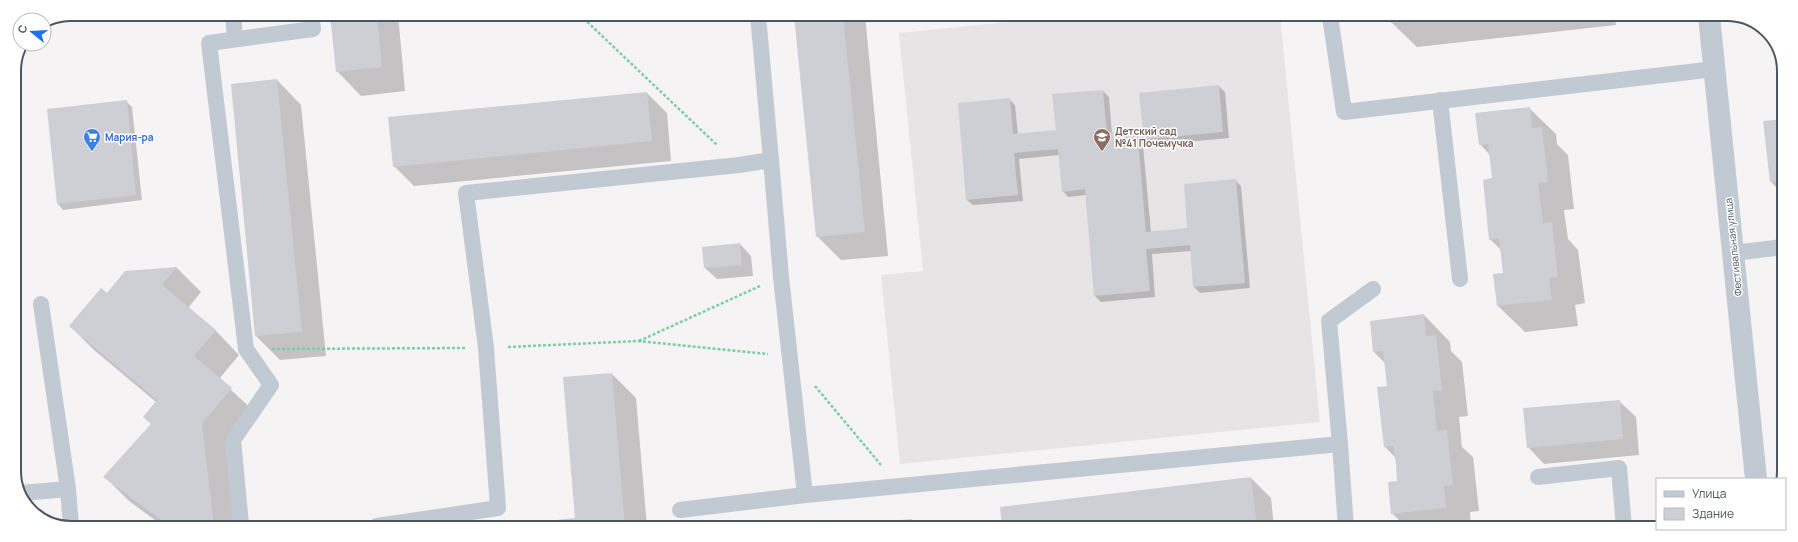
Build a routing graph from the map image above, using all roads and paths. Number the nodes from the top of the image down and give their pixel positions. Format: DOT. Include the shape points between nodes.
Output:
graph roads {
  1 [pos="234,21"];
  2 [pos="312,21"];
  3 [pos="586,21"];
  4 [pos="759,21"];
  5 [pos="1331,21"];
  6 [pos="1710,21"];
  7 [pos="235,39"];
  8 [pos="1715,69"];
  9 [pos="1440,100"];
  10 [pos="771,160"];
  11 [pos="739,165"];
  12 [pos="1777,248"];
  13 [pos="1734,253"];
  14 [pos="781,277"];
  15 [pos="1460,279"];
  16 [pos="1373,289"];
  17 [pos="41,304"];
  18 [pos="638,341"];
  19 [pos="486,348"];
  20 [pos="246,349"];
  21 [pos="790,357"];
  22 [pos="1340,444"];
  23 [pos="1538,477"];
  24 [pos="1756,478"];
  25 [pos="898,485"];
  26 [pos="68,489"];
  27 [pos="26,493"];
  28 [pos="805,495"];
  29 [pos="680,510"];
  30 [pos="71,521"];
  31 [pos="241,521"];
  32 [pos="411,521"];
  33 [pos="1346,521"];
  34 [pos="1623,521"];
  1 -- 7 [label="lane"];
  2 -- 7 [label="lane" via="313,29"];
  3 -- 11 [label="path"];
  4 -- 10 [label="lane"];
  5 -- 9 [label="lane" via="1344,112"];
  6 -- 8 [label="street, Фестивальная улица"];
  7 -- 20 [label="lane" via="209,43"];
  8 -- 9 [label="lane"];
  8 -- 13 [label="street, Фестивальная улица"];
  9 -- 15 [label="lane"];
  10 -- 11 [label="lane"];
  10 -- 14 [label="lane"];
  11 -- 19 [label="lane" via="466,193"];
  12 -- 13 [label="lane"];
  13 -- 24 [label="street, Фестивальная улица"];
  14 -- 18 [label="path"];
  14 -- 21 [label="lane"];
  16 -- 22 [label="lane" via="1329,320"];
  17 -- 26 [label="lane"];
  18 -- 19 [label="path"];
  18 -- 21 [label="path"];
  19 -- 20 [label="path"];
  19 -- 32 [label="lane" via="498,508"];
  20 -- 31 [label="lane" via="271,386 233,440"];
  21 -- 25 [label="path"];
  21 -- 28 [label="lane"];
  22 -- 25 [label="lane"];
  22 -- 33 [label="lane"];
  23 -- 34 [label="lane" via="1619,468"];
  25 -- 28 [label="lane"];
  26 -- 27 [label="lane"];
  26 -- 30 [label="lane"];
  28 -- 29 [label="lane"];
}
